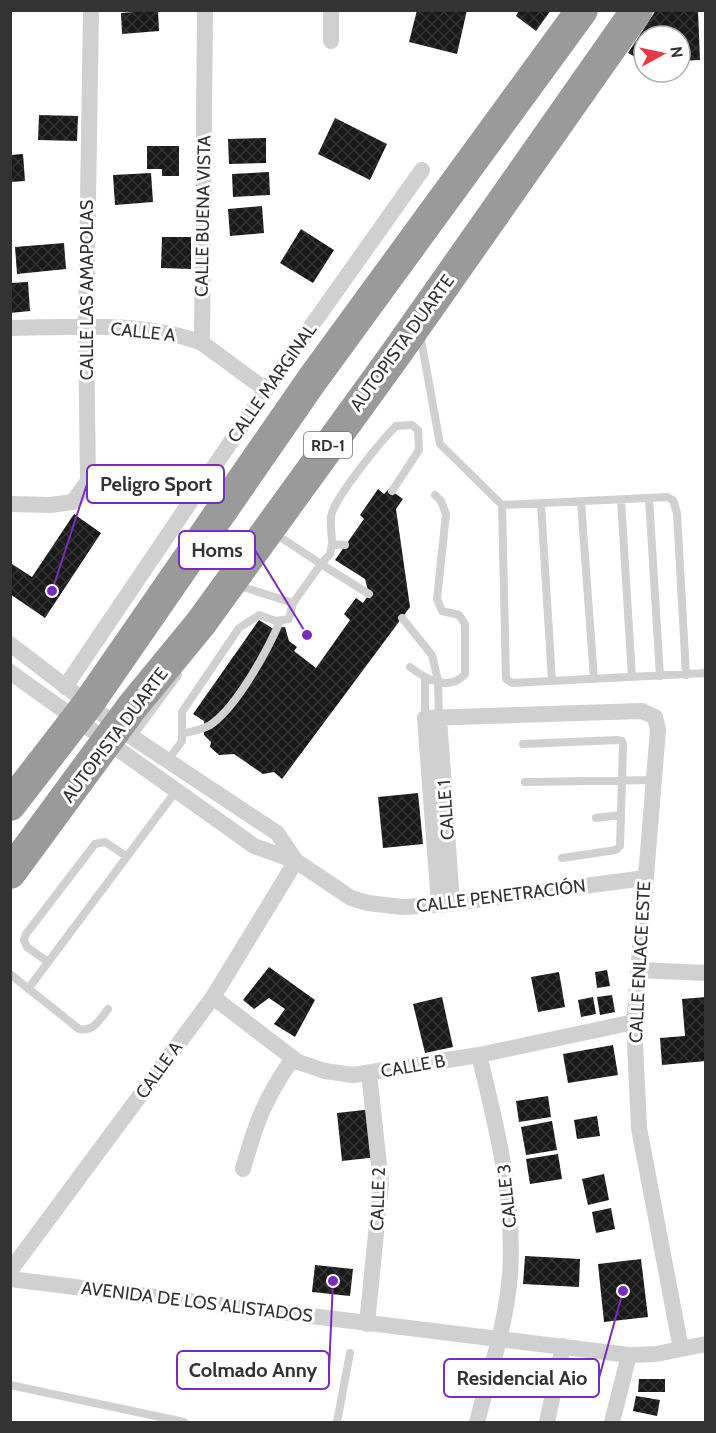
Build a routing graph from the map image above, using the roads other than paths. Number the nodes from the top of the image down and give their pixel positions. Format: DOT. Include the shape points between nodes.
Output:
graph roads {
  1 [pos="91,10"];
  2 [pos="205,10"];
  3 [pos="331,10"];
  4 [pos="582,10"];
  5 [pos="637,10"];
  6 [pos="331,41"];
  7 [pos="422,170"];
  8 [pos="418,321"];
  9 [pos="10,327"];
  10 [pos="86,327"];
  11 [pos="202,343"];
  12 [pos="400,347"];
  13 [pos="266,390"];
  14 [pos="352,432"];
  15 [pos="392,491"];
  16 [pos="435,495"];
  17 [pos="649,498"];
  18 [pos="621,500"];
  19 [pos="581,501"];
  20 [pos="10,504"];
  21 [pos="541,504"];
  22 [pos="502,505"];
  23 [pos="287,528"];
  24 [pos="280,537"];
  25 [pos="332,544"];
  26 [pos="345,545"];
  27 [pos="274,546"];
  28 [pos="321,564"];
  29 [pos="249,579"];
  30 [pos="243,587"];
  31 [pos="369,594"];
  32 [pos="236,597"];
  33 [pos="293,603"];
  34 [pos="402,618"];
  35 [pos="280,621"];
  36 [pos="10,644"];
  37 [pos="410,667"];
  38 [pos="181,671"];
  39 [pos="10,672"];
  40 [pos="705,673"];
  41 [pos="686,675"];
  42 [pos="660,676"];
  43 [pos="632,677"];
  44 [pos="424,678"];
  45 [pos="594,679"];
  46 [pos="438,681"];
  47 [pos="552,681"];
  48 [pos="76,703"];
  49 [pos="432,717"];
  50 [pos="182,734"];
  51 [pos="120,736"];
  52 [pos="523,744"];
  53 [pos="168,760"];
  54 [pos="623,780"];
  55 [pos="654,780"];
  56 [pos="525,782"];
  57 [pos="176,791"];
  58 [pos="10,805"];
  59 [pos="621,815"];
  60 [pos="596,818"];
  61 [pos="126,856"];
  62 [pos="562,858"];
  63 [pos="296,861"];
  64 [pos="10,873"];
  65 [pos="645,878"];
  66 [pos="446,904"];
  67 [pos="48,962"];
  68 [pos="639,970"];
  69 [pos="705,973"];
  70 [pos="10,974"];
  71 [pos="28,989"];
  72 [pos="213,997"];
  73 [pos="108,1010"];
  74 [pos="634,1022"];
  75 [pos="479,1055"];
  76 [pos="293,1058"];
  77 [pos="369,1073"];
  78 [pos="243,1169"];
  79 [pos="10,1271"];
  80 [pos="10,1279"];
  81 [pos="367,1324"];
  82 [pos="498,1339"];
  83 [pos="705,1344"];
  84 [pos="563,1346"];
  85 [pos="681,1349"];
  86 [pos="350,1353"];
  87 [pos="628,1355"];
  88 [pos="10,1385"];
  89 [pos="184,1422"];
  90 [pos="337,1422"];
  91 [pos="477,1422"];
  92 [pos="547,1422"];
  93 [pos="612,1422"];
  1 -- 10 [label="street, CALLE LAS AMAPOLAS"];
  2 -- 11 [label="street, CALLE BUENA VISTA"];
  3 -- 6 [label="street"];
  4 -- 48 [label="highway, RD-1"];
  5 -- 8 [label="highway, AUTOPISTA DUARTE / RD-1"];
  7 -- 13 [label="street, CALLE MARGINAL"];
  8 -- 12 [label="highway, AUTOPISTA DUARTE / RD-1"];
  8 -- 22 [label="lane" via="440,444"];
  9 -- 10 [label="street, CALLE A"];
  10 -- 11 [label="street, CALLE A" via="181,335"];
  10 -- 20 [label="street, CALLE LAS AMAPOLAS" via="88,481 73,502"];
  11 -- 13 [label="street"];
  12 -- 14 [label="lane" via="398,364"];
  12 -- 51 [label="highway, AUTOPISTA DUARTE / RD-1"];
  13 -- 48 [label="street, CALLE MARGINAL"];
  15 -- 25 [label="lane" via="419,450 418,430 412,425 396,426 382,439 334,507"];
  16 -- 46 [label="lane" via="446,514 437,600 442,611 459,615 465,624 465,674 459,681"];
  17 -- 18 [label="lane"];
  17 -- 41 [label="lane" via="673,500 677,513"];
  17 -- 42 [label="lane"];
  18 -- 19 [label="lane"];
  18 -- 43 [label="lane"];
  19 -- 21 [label="lane"];
  19 -- 45 [label="lane"];
  21 -- 22 [label="lane"];
  21 -- 47 [label="lane"];
  22 -- 47 [label="lane" via="506,679 512,683"];
  23 -- 24 [label="lane"];
  24 -- 27 [label="lane"];
  24 -- 28 [label="lane"];
  25 -- 26 [label="lane"];
  25 -- 28 [label="lane" via="330,554"];
  28 -- 31 [label="lane"];
  28 -- 33 [label="lane"];
  29 -- 30 [label="lane"];
  30 -- 32 [label="lane"];
  30 -- 33 [label="lane"];
  33 -- 35 [label="lane" via="289,619"];
  34 -- 46 [label="lane" via="432,655"];
  35 -- 50 [label="lane" via="270,645 239,693 212,724"];
  35 -- 50 [label="lane" via="259,615 239,628 182,712"];
  36 -- 48 [label="street"];
  37 -- 44 [label="lane"];
  38 -- 51 [label="lane"];
  39 -- 48 [label="street"];
  40 -- 41 [label="lane"];
  41 -- 42 [label="lane"];
  42 -- 43 [label="lane"];
  43 -- 45 [label="lane"];
  44 -- 46 [label="lane"];
  44 -- 49 [label="lane"];
  45 -- 47 [label="lane"];
  46 -- 49 [label="lane"];
  48 -- 51 [label="street"];
  48 -- 58 [label="highway, RD-1"];
  49 -- 55 [label="street, CALLE ENLACE ESTE" via="642,711 655,717 658,730"];
  49 -- 66 [label="street, CALLE 1"];
  50 -- 53 [label="lane" via="182,741"];
  51 -- 53 [label="street, CALLE PENETRACIÓN"];
  51 -- 57 [label="street, CALLE PENETRACIÓN"];
  51 -- 64 [label="highway, AUTOPISTA DUARTE / RD-1"];
  52 -- 54 [label="lane" via="622,741"];
  53 -- 63 [label="street, CALLE PENETRACIÓN" via="277,833"];
  54 -- 55 [label="lane"];
  54 -- 56 [label="lane"];
  54 -- 59 [label="lane"];
  55 -- 65 [label="street, CALLE ENLACE ESTE"];
  57 -- 61 [label="lane"];
  57 -- 63 [label="street, CALLE PENETRACIÓN" via="254,846"];
  59 -- 60 [label="lane"];
  59 -- 62 [label="lane" via="620,846 616,850"];
  61 -- 67 [label="lane"];
  61 -- 67 [label="lane" via="105,842 95,843 26,934 27,947"];
  63 -- 66 [label="street, CALLE PENETRACIÓN" via="351,898 368,903 402,907"];
  63 -- 72 [label="street, CALLE A"];
  65 -- 66 [label="street, CALLE PENETRACIÓN"];
  65 -- 68 [label="street, CALLE ENLACE ESTE"];
  67 -- 71 [label="lane"];
  68 -- 69 [label="street"];
  68 -- 74 [label="street, CALLE ENLACE ESTE"];
  70 -- 71 [label="lane"];
  71 -- 73 [label="lane" via="79,1029 87,1031 94,1027"];
  72 -- 76 [label="street, CALLE B"];
  72 -- 79 [label="street, CALLE A"];
  74 -- 75 [label="street, CALLE B"];
  74 -- 85 [label="street, CALLE ENLACE ESTE" via="639,1128"];
  75 -- 77 [label="street, CALLE B"];
  75 -- 82 [label="street, CALLE 3" via="508,1185 510,1277"];
  76 -- 77 [label="street, CALLE B" via="325,1071"];
  76 -- 78 [label="street" via="274,1084 257,1119"];
  77 -- 81 [label="street, CALLE 2" via="381,1183"];
  80 -- 81 [label="street, AVENIDA DE LOS ALISTADOS"];
  81 -- 82 [label="street, AVENIDA DE LOS ALISTADOS"];
  82 -- 84 [label="street, AVENIDA DE LOS ALISTADOS"];
  82 -- 91 [label="street, CALLE 3"];
  83 -- 85 [label="street, AVENIDA DE LOS ALISTADOS"];
  84 -- 87 [label="street, AVENIDA DE LOS ALISTADOS"];
  84 -- 92 [label="street"];
  85 -- 87 [label="street, AVENIDA DE LOS ALISTADOS"];
  86 -- 90 [label="lane"];
  87 -- 93 [label="street"];
  88 -- 89 [label="lane"];
}
